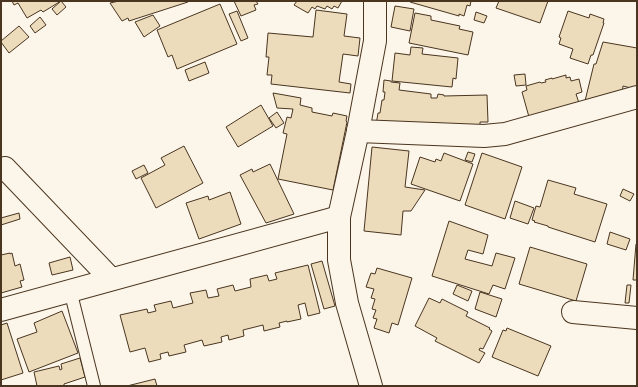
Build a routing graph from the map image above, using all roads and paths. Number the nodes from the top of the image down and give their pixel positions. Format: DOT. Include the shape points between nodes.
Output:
graph roads {
  1 [pos="375,1"];
  2 [pos="637,97"];
  3 [pos="358,131"];
  4 [pos="5,168"];
  5 [pos="339,216"];
  6 [pos="111,279"];
  7 [pos="70,290"];
  8 [pos="1,310"];
  9 [pos="573,312"];
  10 [pos="637,318"];
  11 [pos="94,386"];
  12 [pos="371,386"];
  1 -- 3 [label="street" via="375,41"];
  2 -- 3 [label="street" via="505,134 484,136"];
  3 -- 5 [label="street"];
  4 -- 6 [label="street"];
  5 -- 6 [label="street"];
  5 -- 12 [label="street" via="339,260 347,303"];
  6 -- 7 [label="street"];
  7 -- 8 [label="street"];
  7 -- 11 [label="lane"];
  9 -- 10 [label="street"];
}
